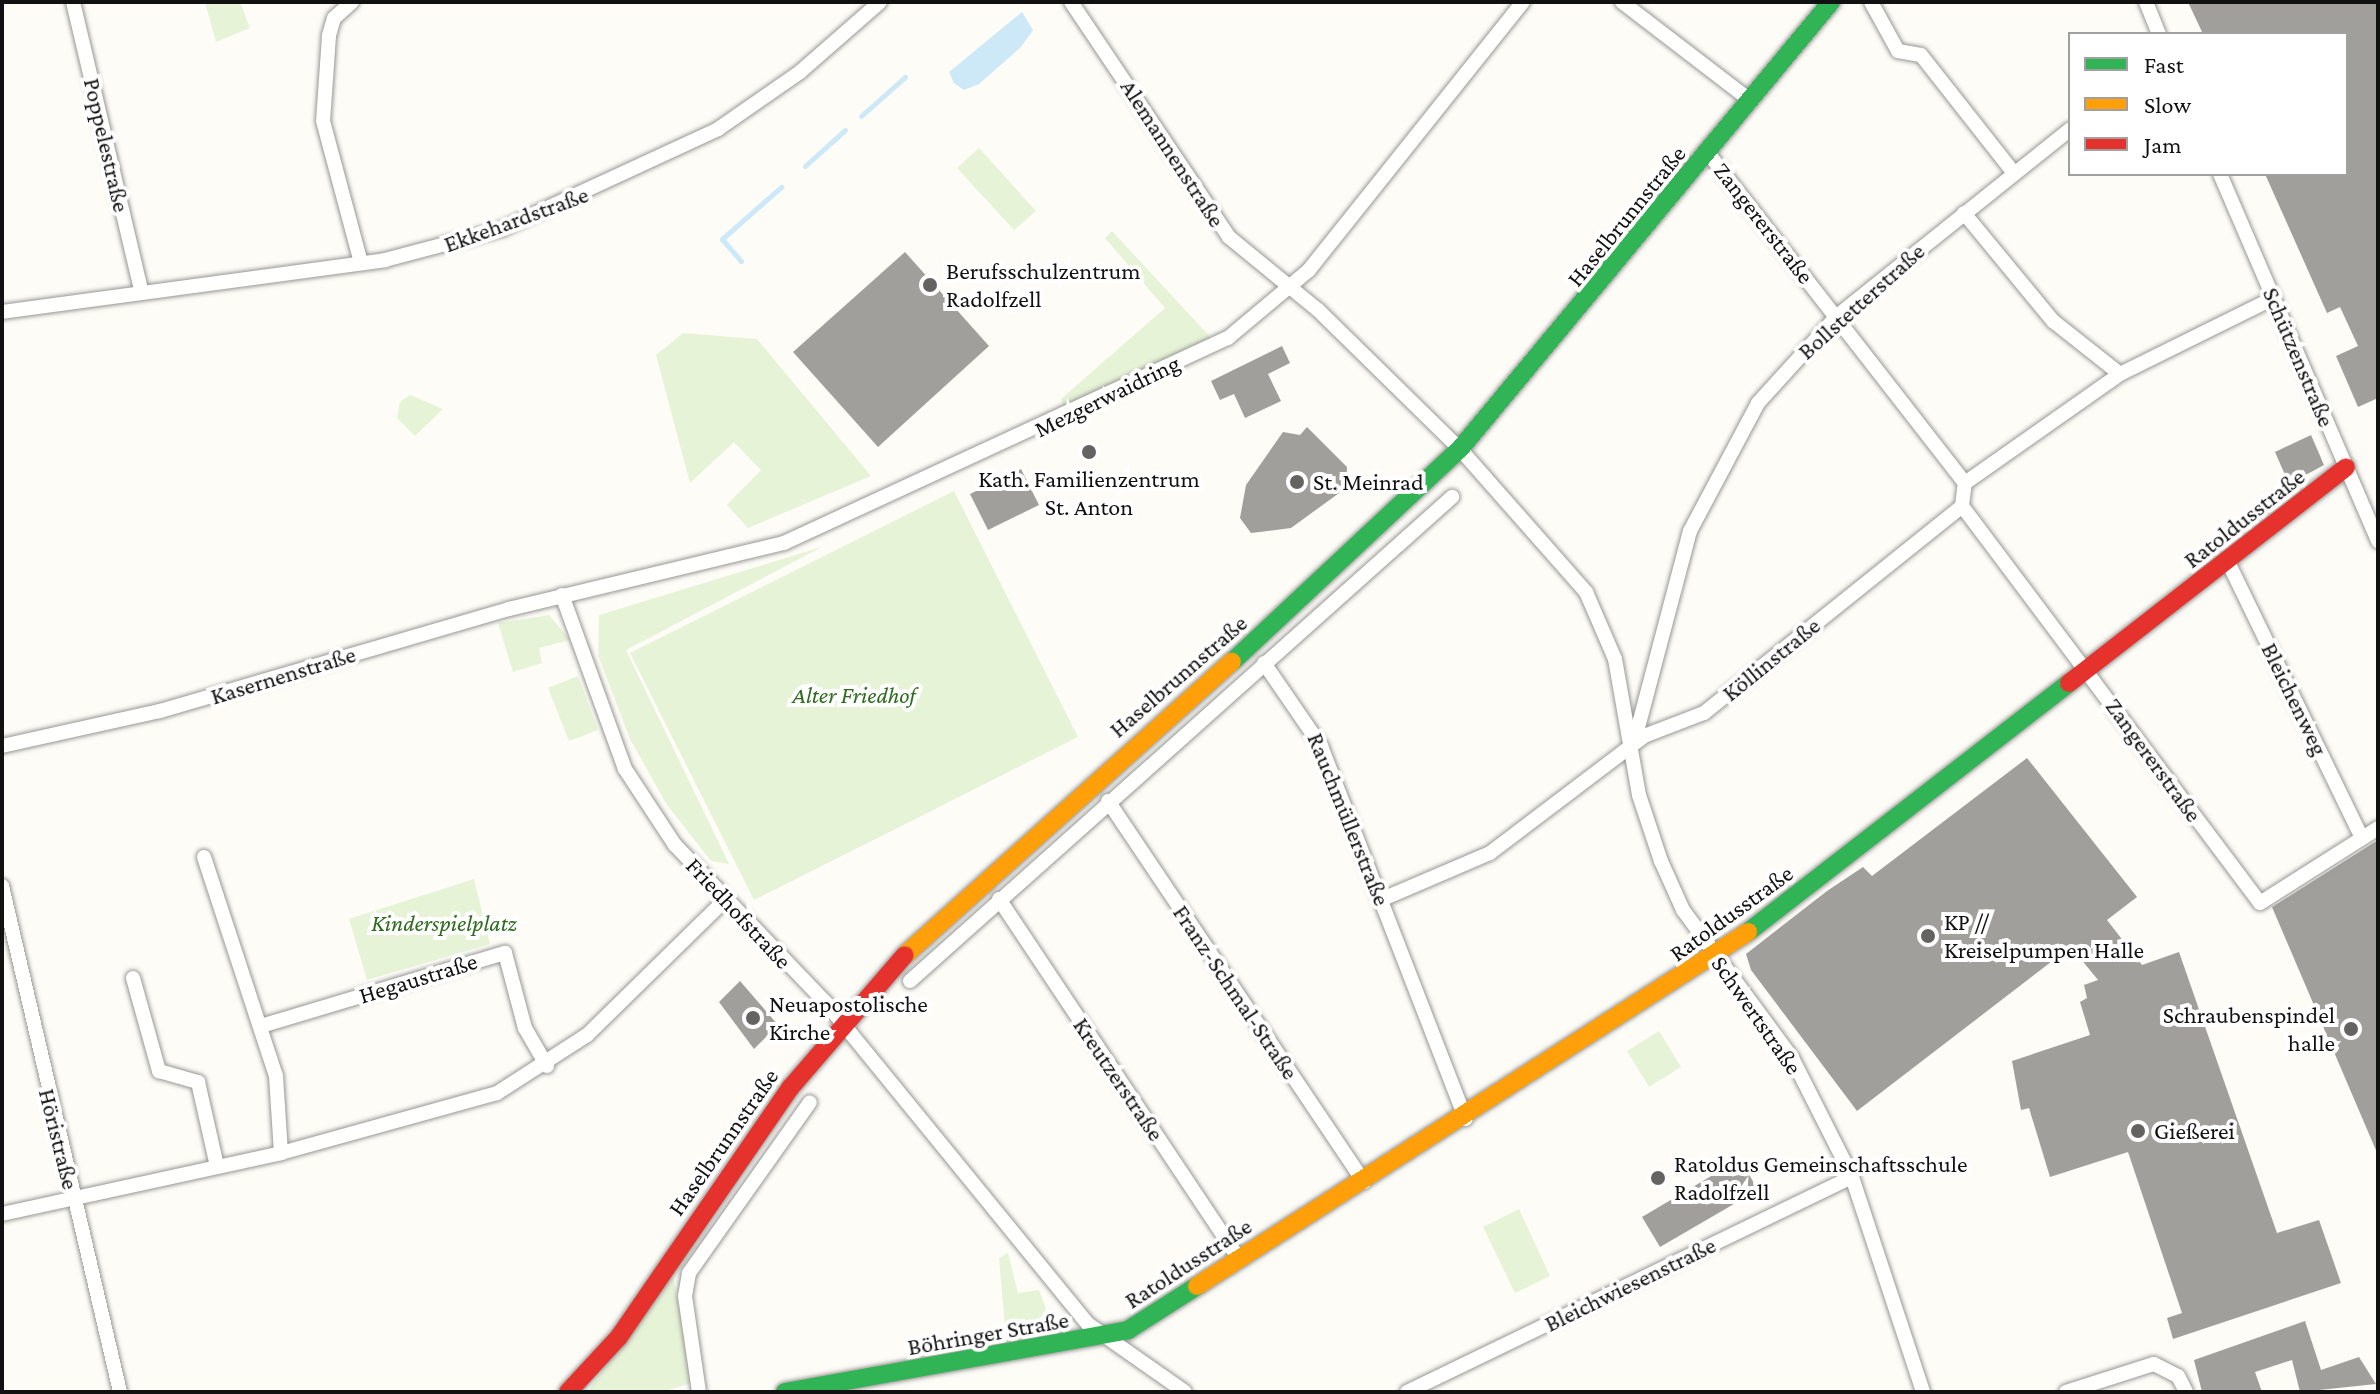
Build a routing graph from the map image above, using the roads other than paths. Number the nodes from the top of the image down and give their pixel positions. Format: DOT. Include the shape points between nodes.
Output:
graph roads {
  1 [pos="73,2"];
  2 [pos="352,2"];
  3 [pos="880,2"];
  4 [pos="1071,2"];
  5 [pos="1523,2"];
  6 [pos="1622,2"];
  7 [pos="1831,2"];
  8 [pos="1871,2"];
  9 [pos="2146,2"];
  10 [pos="2158,32"];
  11 [pos="1751,101"];
  12 [pos="2068,131"];
  13 [pos="1708,153"];
  14 [pos="2014,173"];
  15 [pos="2221,176"];
  16 [pos="1964,213"];
  17 [pos="361,263"];
  18 [pos="141,289"];
  19 [pos="1290,289"];
  20 [pos="2274,298"];
  21 [pos="2,312"];
  22 [pos="1837,316"];
  23 [pos="2120,374"];
  24 [pos="1460,449"];
  25 [pos="2346,467"];
  26 [pos="1965,483"];
  27 [pos="1452,497"];
  28 [pos="1962,506"];
  29 [pos="2378,541"];
  30 [pos="2227,560"];
  31 [pos="562,595"];
  32 [pos="1264,663"];
  33 [pos="2088,669"];
  34 [pos="1634,744"];
  35 [pos="2,746"];
  36 [pos="1108,801"];
  37 [pos="2378,828"];
  38 [pos="2362,838"];
  39 [pos="204,857"];
  40 [pos="2,886"];
  41 [pos="1385,898"];
  42 [pos="999,899"];
  43 [pos="723,902"];
  44 [pos="1717,956"];
  45 [pos="133,978"];
  46 [pos="910,981"];
  47 [pos="843,1023"];
  48 [pos="261,1026"];
  49 [pos="547,1066"];
  50 [pos="810,1102"];
  51 [pos="1466,1119"];
  52 [pos="281,1153"];
  53 [pos="217,1166"];
  54 [pos="1852,1177"];
  55 [pos="1364,1182"];
  56 [pos="73,1196"];
  57 [pos="2,1214"];
  58 [pos="1239,1259"];
  59 [pos="1104,1340"];
  60 [pos="120,1392"];
  61 [pos="568,1392"];
  62 [pos="699,1392"];
  63 [pos="785,1392"];
  64 [pos="1185,1392"];
  65 [pos="1407,1392"];
  66 [pos="1923,1392"];
  67 [pos="2066,1392"];
  68 [pos="2186,1392"];
  1 -- 18 [label="street, Poppelestraße"];
  2 -- 17 [label="street" via="329,36 323,121"];
  3 -- 17 [label="street, Ekkehardstraße" via="777,90 676,153 502,229"];
  4 -- 19 [label="street, Alemannenstraße" via="1211,215 1254,263"];
  5 -- 19 [label="street, Mezgerwaidring"];
  6 -- 11 [label="street"];
  7 -- 11 [label="main road, Haselbrunnstraße"];
  8 -- 14 [label="street" via="1898,51 1921,55"];
  9 -- 10 [label="street"];
  11 -- 13 [label="main road, Haselbrunnstraße"];
  12 -- 14 [label="street, Bollstetterstraße"];
  13 -- 22 [label="street, Zangererstraße"];
  13 -- 24 [label="main road, Haselbrunnstraße"];
  14 -- 16 [label="street, Bollstetterstraße"];
  15 -- 20 [label="street, Schützenstraße"];
  16 -- 22 [label="street, Bollstetterstraße"];
  16 -- 23 [label="street" via="2053,321"];
  17 -- 18 [label="street, Ekkehardstraße"];
  18 -- 21 [label="street, Ekkehardstraße"];
  19 -- 24 [label="street, Alemannenstraße"];
  19 -- 31 [label="street, Mezgerwaidring" via="1228,338 825,528 742,556"];
  20 -- 23 [label="street"];
  20 -- 25 [label="street, Schützenstraße"];
  22 -- 26 [label="street, Zangererstraße"];
  22 -- 34 [label="street, Bollstetterstraße" via="1758,403 1701,504 1672,588"];
  23 -- 26 [label="street"];
  24 -- 34 [label="street, Schwertstraße" via="1586,592 1615,659"];
  24 -- 47 [label="main road, Haselbrunnstraße" via="1330,576 920,937"];
  25 -- 29 [label="street, Schützenstraße"];
  25 -- 30 [label="main road, Ratoldusstraße"];
  26 -- 28 [label="street"];
  27 -- 32 [label="street, Haselbrunnstraße"];
  28 -- 33 [label="street, Zangererstraße"];
  28 -- 34 [label="street, Köllinstraße" via="1704,713"];
  30 -- 33 [label="main road, Ratoldusstraße"];
  30 -- 38 [label="street, Bleichenweg"];
  31 -- 35 [label="street, Kasernenstraße" via="160,711"];
  31 -- 43 [label="street, Friedhofstraße" via="625,769"];
  32 -- 36 [label="street, Haselbrunnstraße"];
  32 -- 41 [label="street, Rauchmüllerstraße" via="1309,722"];
  33 -- 38 [label="street, Zangererstraße" via="2260,903"];
  33 -- 44 [label="main road, Ratoldusstraße"];
  34 -- 41 [label="street, Köllinstraße" via="1490,853"];
  34 -- 44 [label="street, Schwertstraße" via="1639,795 1661,861"];
  36 -- 42 [label="street, Haselbrunnstraße"];
  36 -- 55 [label="street, Franz-Schmal-Straße"];
  37 -- 38 [label="street, Zangererstraße"];
  39 -- 48 [label="street"];
  40 -- 56 [label="street, Höristraße"];
  41 -- 51 [label="street, Rauchmüllerstraße" via="1402,969 1420,991"];
  42 -- 46 [label="street, Haselbrunnstraße"];
  42 -- 58 [label="street, Kreutzerstraße"];
  43 -- 47 [label="street, Friedhofstraße"];
  43 -- 49 [label="street"];
  44 -- 51 [label="main road, Ratoldusstraße"];
  44 -- 54 [label="street, Schwertstraße" via="1792,1058"];
  45 -- 53 [label="street" via="159,1071 198,1082"];
  47 -- 59 [label="street, Friedhofstraße"];
  47 -- 61 [label="main road, Haselbrunnstraße" via="728,1173 619,1337"];
  48 -- 49 [label="street, Hegaustraße" via="505,953 525,1028"];
  48 -- 52 [label="street" via="276,1076"];
  49 -- 52 [label="street" via="497,1093"];
  50 -- 62 [label="street, Haselbrunnstraße" via="689,1273 685,1296"];
  51 -- 55 [label="main road, Ratoldusstraße"];
  52 -- 53 [label="street"];
  53 -- 56 [label="street"];
  54 -- 65 [label="street, Bleichwiesenstraße"];
  54 -- 66 [label="street, Schwertstraße"];
  55 -- 58 [label="main road, Ratoldusstraße"];
  56 -- 57 [label="street"];
  56 -- 60 [label="street, Höristraße"];
  58 -- 59 [label="main road, Ratoldusstraße"];
  59 -- 63 [label="main road, Böhringer Straße"];
  59 -- 64 [label="street, Böhringer Straße"];
  67 -- 68 [label="street" via="2137,1366 2169,1369"];
}
